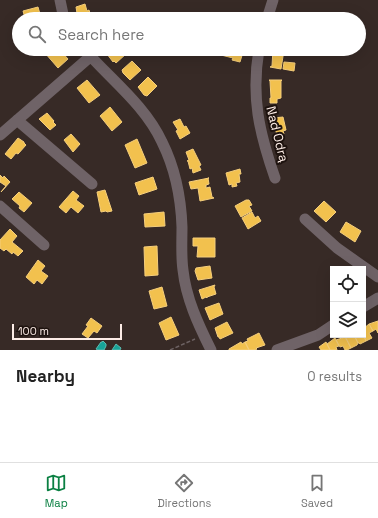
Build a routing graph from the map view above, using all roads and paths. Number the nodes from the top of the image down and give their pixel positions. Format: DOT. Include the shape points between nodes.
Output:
graph roads {
  1 [pos="60,0"];
  2 [pos="273,0"];
  3 [pos="63,12"];
  4 [pos="269,12"];
  5 [pos="85,56"];
  6 [pos="91,56"];
  7 [pos="258,56"];
  8 [pos="17,120"];
  9 [pos="0,134"];
  10 [pos="275,178"];
  11 [pos="92,184"];
  12 [pos="0,206"];
  13 [pos="305,219"];
  14 [pos="44,244"];
  15 [pos="378,277"];
  16 [pos="378,298"];
  17 [pos="366,305"];
  18 [pos="330,327"];
  19 [pos="194,339"];
  20 [pos="170,350"];
  21 [pos="211,350"];
  22 [pos="277,350"];
  1 -- 3 [label="street"];
  2 -- 4 [label="street"];
  5 -- 8 [label="street"];
  6 -- 21 [label="street" via="144,112 163,143 180,204 181,251 186,288 195,318"];
  7 -- 10 [label="street, Nad Odrą" via="256,80 258,117"];
  8 -- 9 [label="street"];
  8 -- 11 [label="street"];
  12 -- 14 [label="street"];
  13 -- 15 [label="street" via="337,248"];
  16 -- 17 [label="street"];
  18 -- 22 [label="street" via="318,335"];
  19 -- 20 [label="path"];
}
